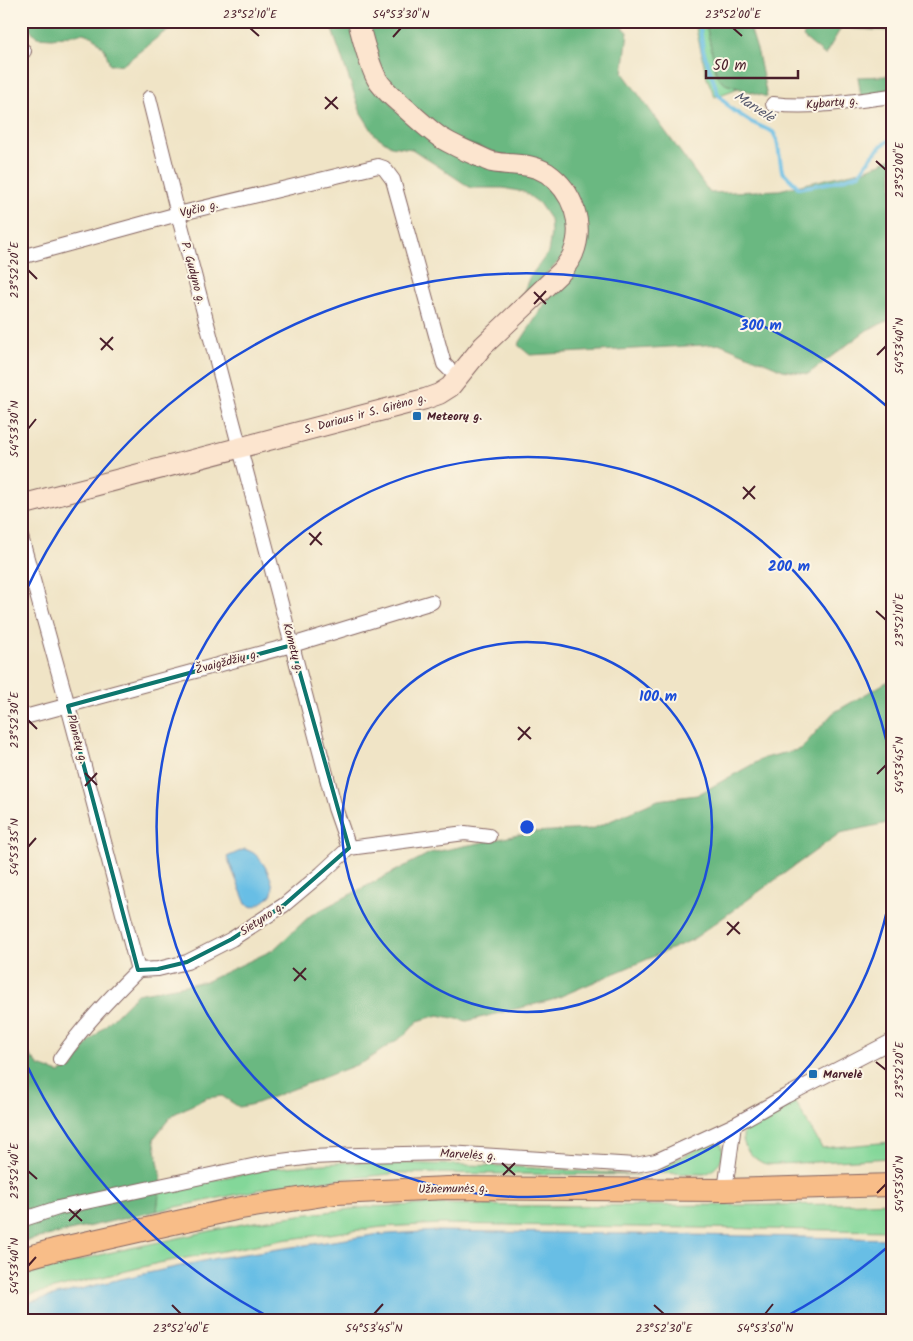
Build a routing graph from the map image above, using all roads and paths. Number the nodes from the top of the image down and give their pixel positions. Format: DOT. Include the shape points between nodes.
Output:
graph roads {
  1 [pos="358,21"];
  2 [pos="892,96"];
  3 [pos="149,98"];
  4 [pos="773,104"];
  5 [pos="178,214"];
  6 [pos="21,257"];
  7 [pos="458,378"];
  8 [pos="240,447"];
  9 [pos="21,505"];
  10 [pos="21,537"];
  11 [pos="432,602"];
  12 [pos="292,645"];
  13 [pos="68,706"];
  14 [pos="21,718"];
  15 [pos="489,836"];
  16 [pos="349,848"];
  17 [pos="138,970"];
  18 [pos="892,1041"];
  19 [pos="60,1059"];
  20 [pos="734,1125"];
  21 [pos="892,1185"];
  22 [pos="725,1190"];
  23 [pos="21,1220"];
  24 [pos="21,1259"];
  1 -- 7 [label="street, S. Dariaus ir S. Girėno g." via="377,79 407,110 441,138 468,152 492,162 530,166 546,173 560,184 575,211 577,243 563,270 483,346"];
  2 -- 4 [label="street, Kybartų g." via="837,104"];
  3 -- 5 [label="street, P. Gudyno g."];
  5 -- 6 [label="street, Vyčio g."];
  5 -- 7 [label="street, Vyčio g." via="378,166 384,168 393,180 444,364"];
  5 -- 8 [label="street, P. Gudyno g."];
  7 -- 8 [label="street, S. Dariaus ir S. Girėno g." via="439,394 425,399"];
  8 -- 9 [label="street, S. Dariaus ir S. Girėno g."];
  8 -- 12 [label="street, Kometų g."];
  10 -- 13 [label="street, Planetų g."];
  11 -- 12 [label="street, Žvaigždžių g."];
  12 -- 13 [label="street, Žvaigždžių g."];
  12 -- 16 [label="street, Kometų g." via="335,808"];
  13 -- 14 [label="street, Žvaigždžių g."];
  13 -- 17 [label="street, Planetų g."];
  15 -- 16 [label="street" via="465,833"];
  16 -- 17 [label="street, Sietyno g." via="284,905 232,939 188,962"];
  17 -- 19 [label="street" via="93,1017"];
  18 -- 20 [label="street, Marvelės g."];
  20 -- 22 [label="street"];
  20 -- 23 [label="street, Marvelės g." via="656,1161 635,1165 448,1154 312,1158 256,1165 58,1208"];
  21 -- 22 [label="main road, Užnemunės g."];
  22 -- 24 [label="main road, Užnemunės g." via="448,1188 336,1194 235,1209"];
}
